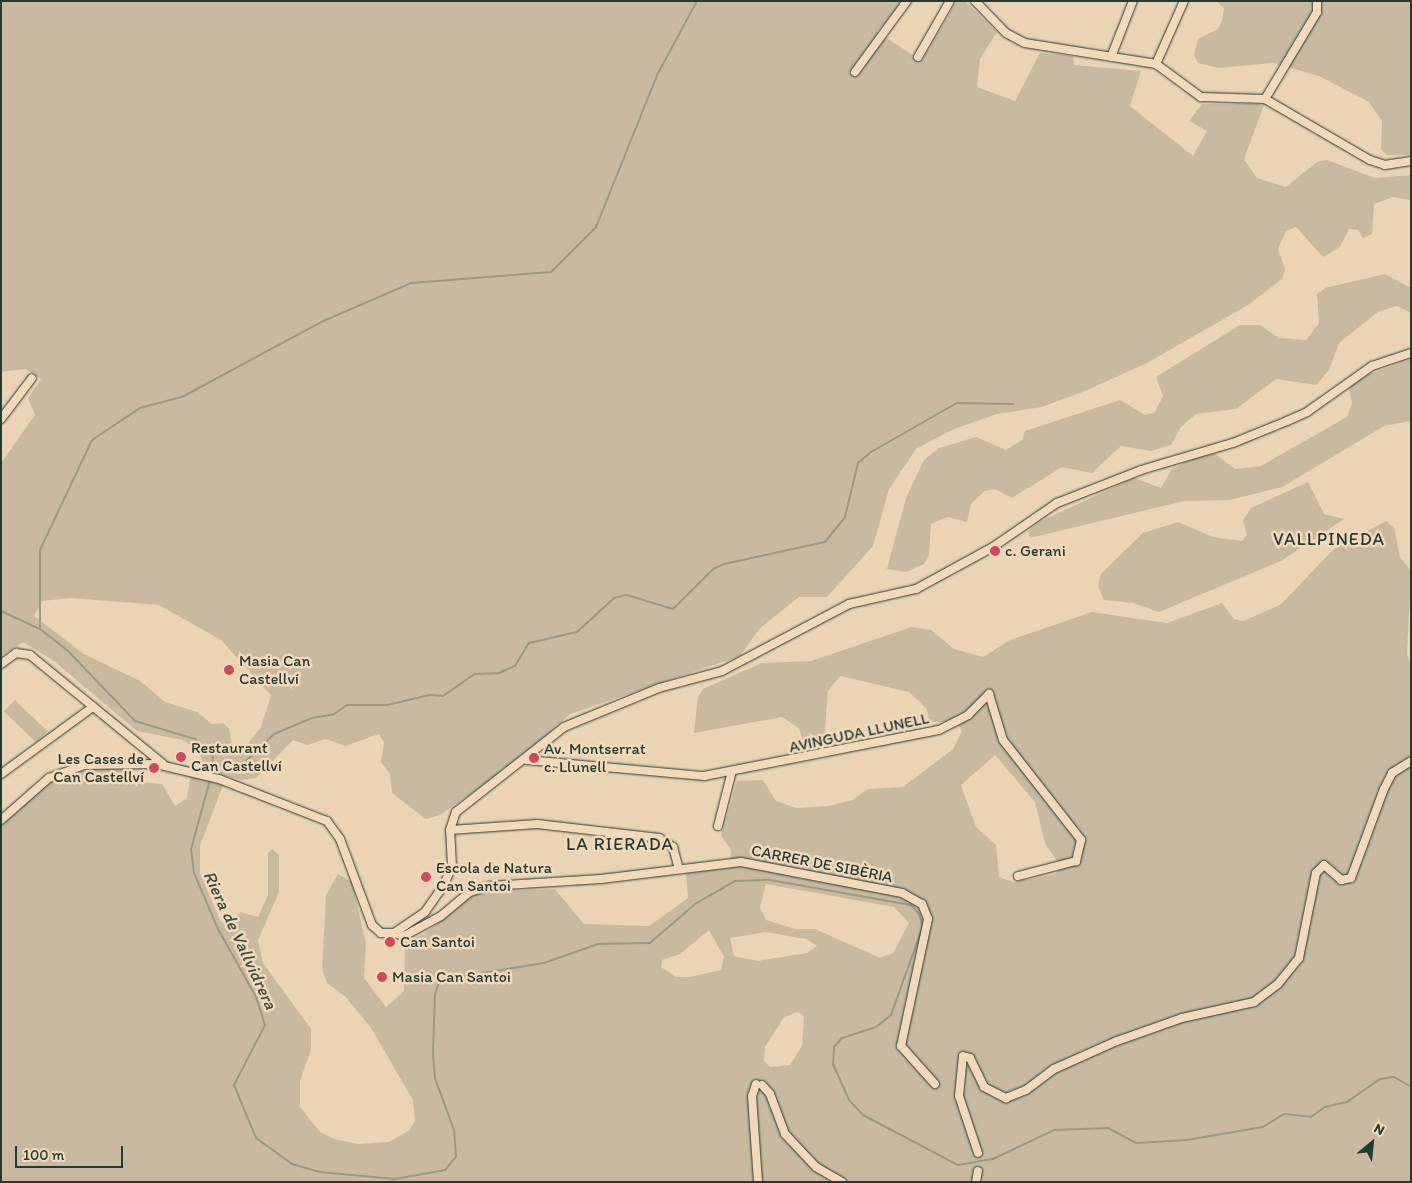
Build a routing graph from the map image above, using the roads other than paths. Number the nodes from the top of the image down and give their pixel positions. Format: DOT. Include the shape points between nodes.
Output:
graph roads {
  1 [pos="907,1"];
  2 [pos="950,1"];
  3 [pos="975,1"];
  4 [pos="1133,1"];
  5 [pos="1184,1"];
  6 [pos="1317,1"];
  7 [pos="918,57"];
  8 [pos="1111,57"];
  9 [pos="1156,64"];
  10 [pos="855,72"];
  11 [pos="1265,99"];
  12 [pos="1409,162"];
  13 [pos="1411,352"];
  14 [pos="32,378"];
  15 [pos="1,419"];
  16 [pos="1,664"];
  17 [pos="93,707"];
  18 [pos="140,744"];
  19 [pos="146,751"];
  20 [pos="527,760"];
  21 [pos="1411,761"];
  22 [pos="142,763"];
  23 [pos="166,765"];
  24 [pos="732,771"];
  25 [pos="1,774"];
  26 [pos="1,820"];
  27 [pos="718,826"];
  28 [pos="450,830"];
  29 [pos="678,869"];
  30 [pos="1018,876"];
  31 [pos="394,933"];
  32 [pos="935,1084"];
  33 [pos="978,1153"];
  34 [pos="978,1170"];
  35 [pos="758,1182"];
  36 [pos="842,1182"];
  37 [pos="976,1182"];
  1 -- 10 [label="street"];
  2 -- 7 [label="street"];
  3 -- 8 [label="street" via="1006,33 1024,43"];
  4 -- 8 [label="street"];
  5 -- 9 [label="street"];
  6 -- 11 [label="street" via="1317,12"];
  8 -- 9 [label="street"];
  9 -- 11 [label="street" via="1207,99"];
  11 -- 12 [label="street" via="1370,160 1385,165"];
  13 -- 20 [label="street" via="1372,366 1308,412 1287,421 1233,443 1141,470 1057,503 993,547 916,589 849,604 722,671 659,688 580,719"];
  14 -- 15 [label="street"];
  16 -- 17 [label="street" via="16,653 30,655"];
  17 -- 18 [label="street"];
  17 -- 25 [label="street"];
  18 -- 19 [label="street"];
  18 -- 22 [label="street"];
  19 -- 22 [label="street"];
  19 -- 23 [label="street"];
  20 -- 24 [label="street, AVINGUDA LLUNELL" via="587,762 687,776"];
  20 -- 28 [label="street" via="459,809"];
  21 -- 33 [label="street" via="1392,773 1351,878 1341,880 1324,865 1316,873 1299,958 1278,984 1254,1002 1182,1018 1117,1041 1054,1069 1026,1090 1006,1098 984,1087 970,1058 963,1056 959,1096"];
  22 -- 23 [label="street"];
  22 -- 26 [label="street" via="98,762 58,772"];
  23 -- 31 [label="street" via="232,783 327,821 343,848 372,925 381,933"];
  24 -- 27 [label="street"];
  24 -- 30 [label="street, AVINGUDA LLUNELL" via="939,730 968,716 989,694 1003,740 1080,840 1076,861"];
  28 -- 29 [label="street" via="537,824 659,838 673,847"];
  28 -- 31 [label="street" via="452,862 444,885 425,912"];
  29 -- 31 [label="street, CARRER DE SIBÈRIA" via="486,886 470,892 442,916 404,936"];
  29 -- 32 [label="street, CARRER DE SIBÈRIA" via="754,861 902,893 918,901 926,911 928,925 901,1046"];
  34 -- 37 [label="street"];
  35 -- 36 [label="street" via="752,1096 759,1084 770,1094 784,1134 809,1161"];
}
